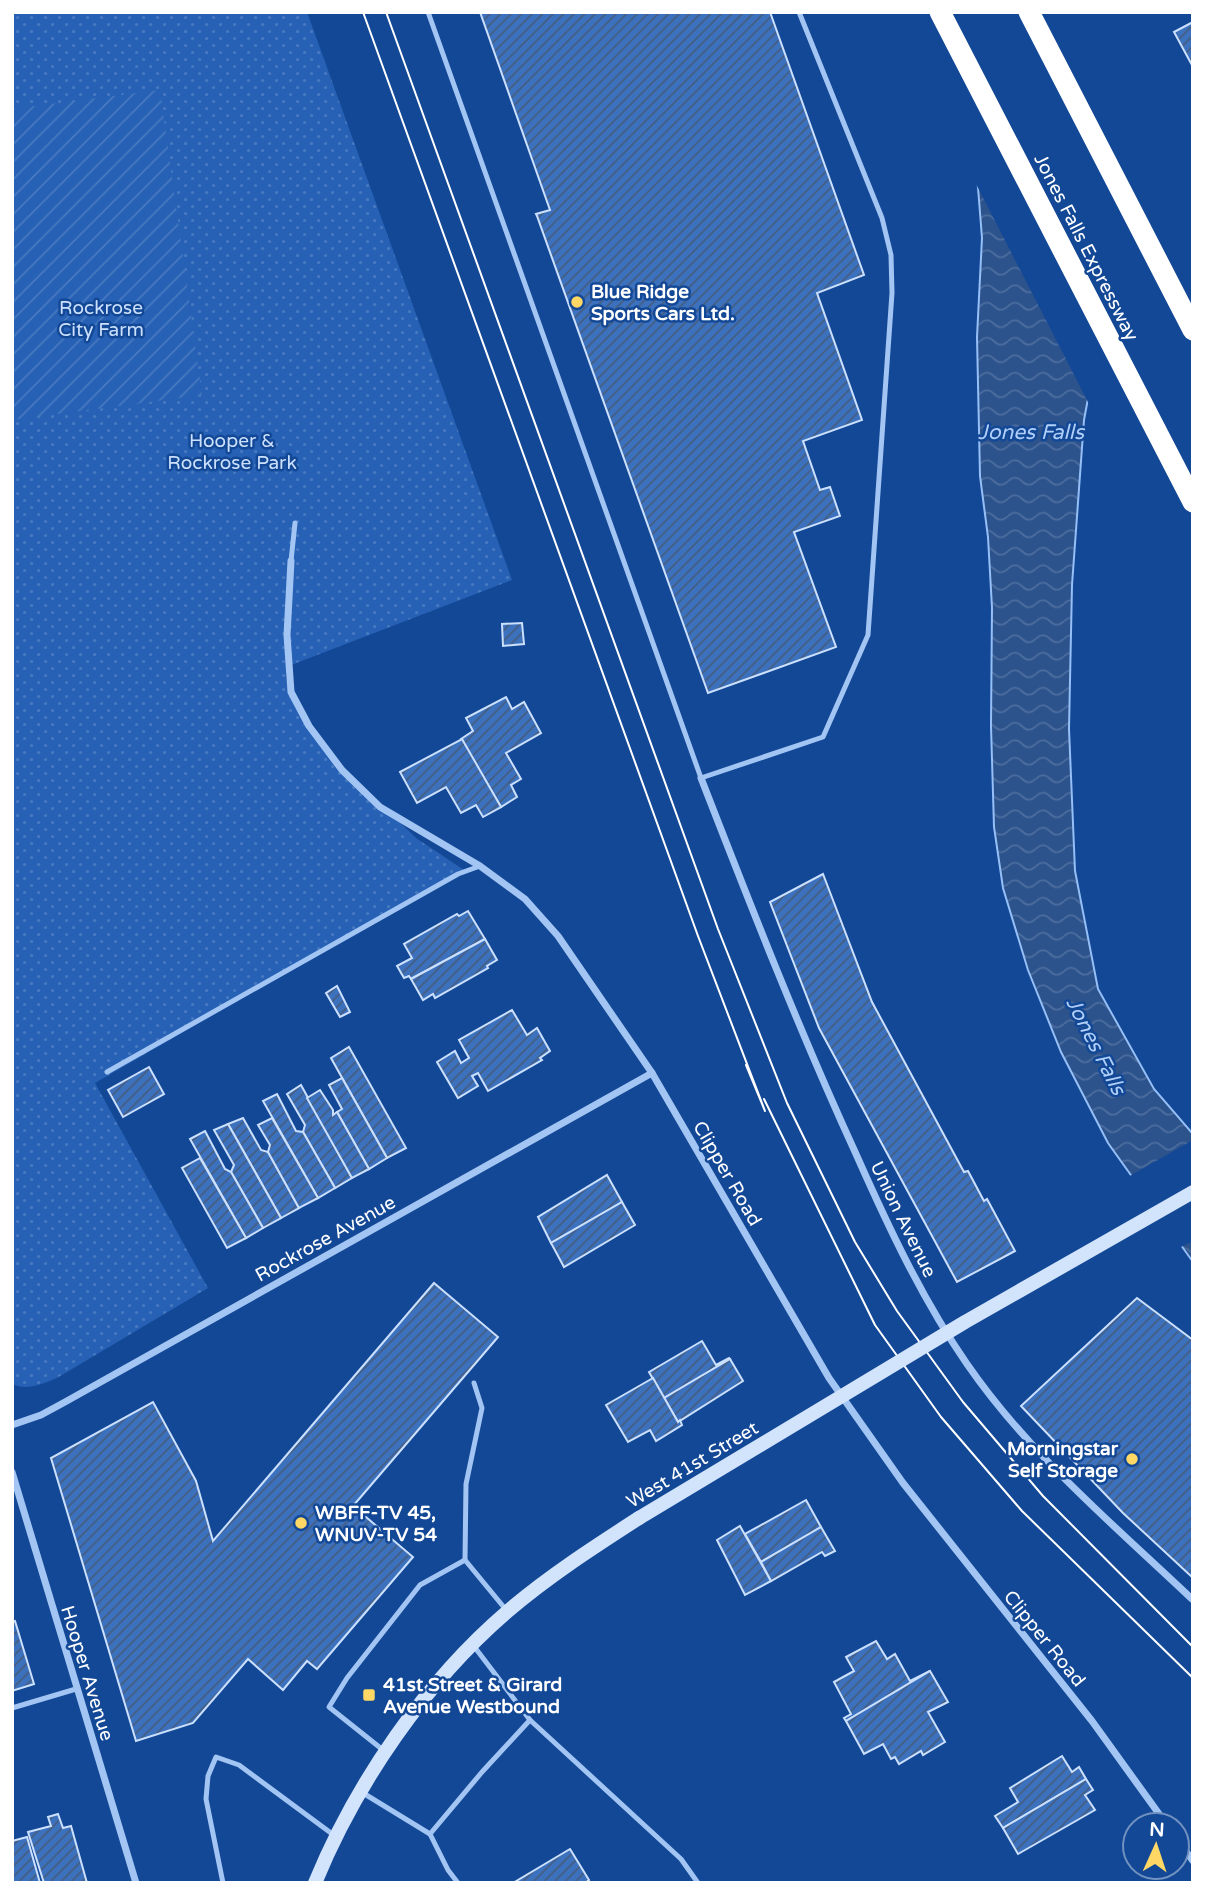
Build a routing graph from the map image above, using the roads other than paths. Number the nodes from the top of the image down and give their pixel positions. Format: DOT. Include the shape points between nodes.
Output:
graph roads {
  1 [pos="428,12"];
  2 [pos="799,12"];
  3 [pos="940,12"];
  4 [pos="1030,12"];
  5 [pos="1193,330"];
  6 [pos="1193,502"];
  7 [pos="295,523"];
  8 [pos="291,561"];
  9 [pos="701,778"];
  10 [pos="480,866"];
  11 [pos="107,1072"];
  12 [pos="652,1073"];
  13 [pos="1193,1192"];
  14 [pos="474,1383"];
  15 [pos="12,1425"];
  16 [pos="12,1472"];
  17 [pos="465,1560"];
  18 [pos="1193,1600"];
  19 [pos="507,1611"];
  20 [pos="473,1645"];
  21 [pos="76,1689"];
  22 [pos="12,1708"];
  23 [pos="530,1720"];
  24 [pos="385,1752"];
  25 [pos="360,1792"];
  26 [pos="1157,1811"];
  27 [pos="429,1834"];
  28 [pos="337,1837"];
  29 [pos="136,1883"];
  30 [pos="223,1883"];
  31 [pos="315,1883"];
  32 [pos="458,1883"];
  33 [pos="698,1883"];
  1 -- 9 [label="lane"];
  2 -- 9 [label="lane" via="882,218 891,255 868,635 823,737"];
  3 -- 6 [label="highway, Jones Falls Expressway"];
  4 -- 5 [label="highway"];
  7 -- 8 [label="lane"];
  8 -- 10 [label="street, Clipper Road" via="287,635 291,692 309,726 342,770 380,807"];
  9 -- 18 [label="street, Union Avenue" via="827,1090 927,1300 1003,1412 1048,1462"];
  10 -- 11 [label="lane" via="458,874"];
  10 -- 12 [label="street, Clipper Road" via="524,899 558,936"];
  12 -- 15 [label="street, Rockrose Avenue" via="65,1402"];
  12 -- 26 [label="street, Clipper Road" via="829,1378 903,1483 1092,1721"];
  13 -- 19 [label="main road, West 41st Street, bridge" via="965,1322 639,1518"];
  14 -- 17 [label="lane" via="482,1408 466,1485"];
  16 -- 21 [label="street, Hooper Avenue"];
  17 -- 19 [label="lane"];
  17 -- 24 [label="lane" via="420,1585 329,1707"];
  19 -- 20 [label="main road, West 41st Street"];
  20 -- 23 [label="lane"];
  20 -- 24 [label="main road, West 41st Street"];
  21 -- 22 [label="lane"];
  21 -- 29 [label="street, Hooper Avenue"];
  23 -- 27 [label="lane"];
  23 -- 33 [label="lane" via="681,1859"];
  24 -- 25 [label="main road, West 41st Street"];
  25 -- 27 [label="lane"];
  25 -- 28 [label="main road, West 41st Street"];
  27 -- 32 [label="lane"];
  28 -- 30 [label="lane" via="239,1765 216,1756 206,1799"];
  28 -- 31 [label="main road, West 41st Street"];
}
